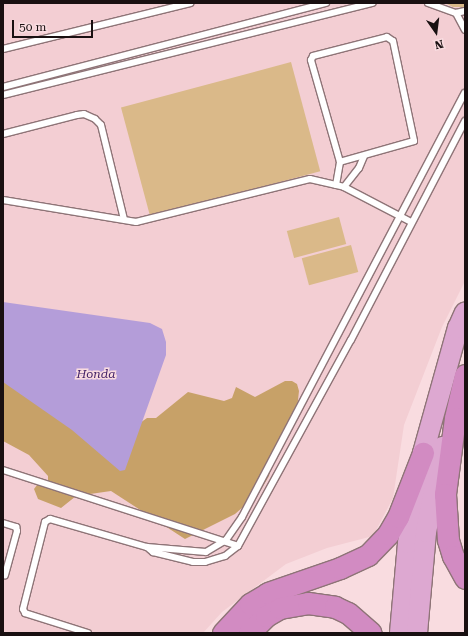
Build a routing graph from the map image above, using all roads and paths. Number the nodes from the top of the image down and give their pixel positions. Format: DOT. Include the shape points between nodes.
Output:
graph roads {
  1 [pos="190,3"];
  2 [pos="326,3"];
  3 [pos="372,3"];
  4 [pos="428,3"];
  5 [pos="442,3"];
  6 [pos="448,10"];
  7 [pos="465,11"];
  8 [pos="456,13"];
  9 [pos="465,30"];
  10 [pos="3,49"];
  11 [pos="3,87"];
  12 [pos="465,93"];
  13 [pos="3,95"];
  14 [pos="465,121"];
  15 [pos="3,134"];
  16 [pos="364,156"];
  17 [pos="340,162"];
  18 [pos="338,182"];
  19 [pos="346,185"];
  20 [pos="3,200"];
  21 [pos="124,218"];
  22 [pos="399,218"];
  23 [pos="411,222"];
  24 [pos="465,312"];
  25 [pos="465,374"];
  26 [pos="423,453"];
  27 [pos="3,470"];
  28 [pos="3,523"];
  29 [pos="226,540"];
  30 [pos="238,546"];
  31 [pos="147,547"];
  32 [pos="4,574"];
  33 [pos="465,578"];
  34 [pos="3,582"];
  35 [pos="88,633"];
  36 [pos="223,633"];
  37 [pos="249,633"];
  38 [pos="371,633"];
  39 [pos="400,633"];
  40 [pos="417,633"];
  1 -- 10 [label="lane"];
  2 -- 11 [label="lane"];
  3 -- 13 [label="lane"];
  4 -- 6 [label="lane"];
  5 -- 6 [label="lane"];
  6 -- 8 [label="lane"];
  7 -- 8 [label="lane"];
  8 -- 9 [label="lane"];
  12 -- 22 [label="lane"];
  14 -- 23 [label="lane"];
  15 -- 21 [label="lane" via="77,115 84,114 95,119 101,125"];
  16 -- 17 [label="lane"];
  16 -- 17 [label="lane" via="414,141 394,41 390,37 313,56"];
  16 -- 19 [label="lane" via="359,168"];
  17 -- 18 [label="lane"];
  18 -- 19 [label="lane"];
  18 -- 21 [label="lane" via="299,180 144,221 136,222"];
  19 -- 22 [label="lane"];
  20 -- 21 [label="lane"];
  22 -- 23 [label="lane"];
  22 -- 29 [label="lane" via="242,517"];
  23 -- 30 [label="lane" via="351,340"];
  24 -- 26 [label="main road" via="458,328"];
  25 -- 33 [label="highway" via="454,418 445,494 448,540"];
  25 -- 40 [label="main road" via="452,410 432,497 422,566"];
  26 -- 36 [label="highway" via="398,516 379,545 356,562 268,593 250,604"];
  26 -- 39 [label="main road" via="408,543"];
  27 -- 29 [label="lane"];
  28 -- 32 [label="lane" via="16,527 17,531"];
  29 -- 30 [label="lane"];
  29 -- 31 [label="lane" via="206,552"];
  30 -- 31 [label="lane" via="225,556 205,562 153,552"];
  31 -- 35 [label="lane" via="50,519 45,522 23,609 25,613"];
  32 -- 34 [label="lane"];
  37 -- 38 [label="highway" via="266,616 280,608 308,603 342,610"];
}
